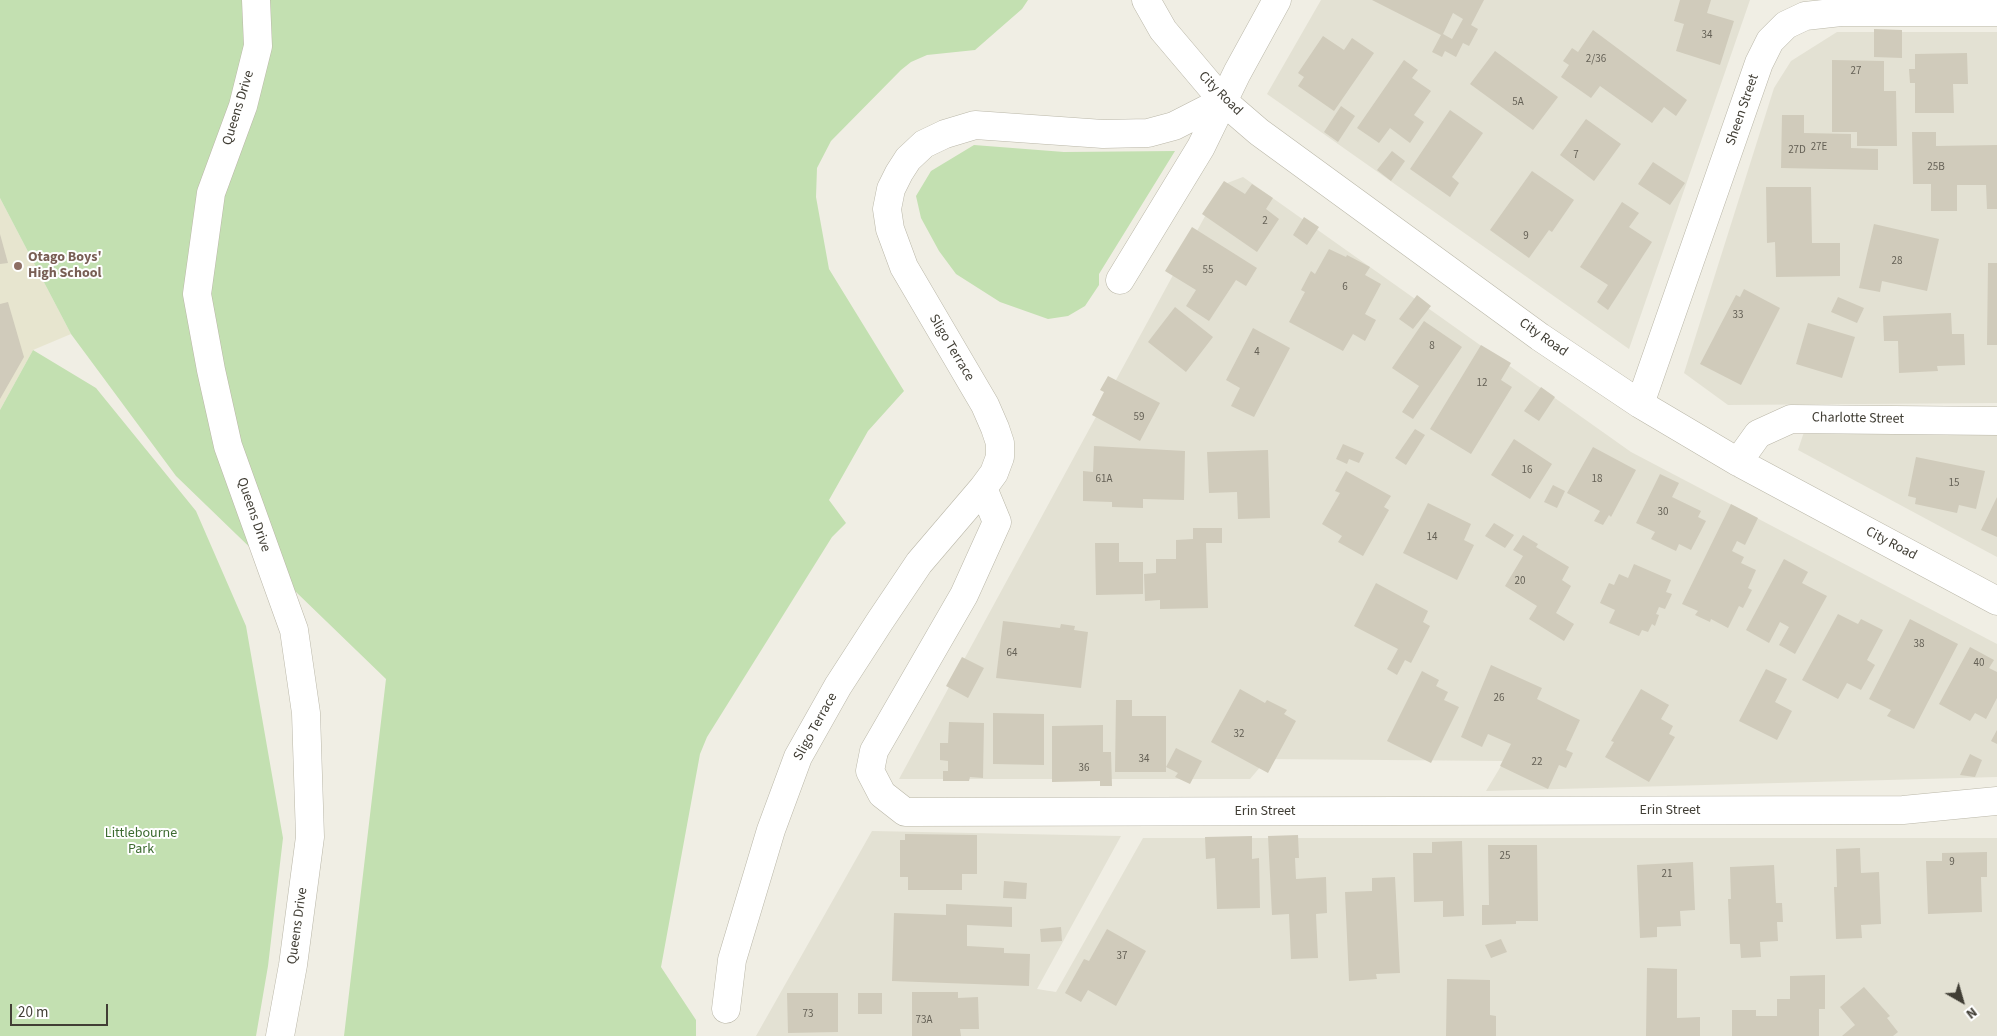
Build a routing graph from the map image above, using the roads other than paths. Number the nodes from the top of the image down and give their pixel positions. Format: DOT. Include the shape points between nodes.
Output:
graph roads {
  1 [pos="256,0"];
  2 [pos="1146,0"];
  3 [pos="1277,0"];
  4 [pos="1997,12"];
  5 [pos="1223,101"];
  6 [pos="1120,280"];
  7 [pos="1640,404"];
  8 [pos="1997,421"];
  9 [pos="1738,462"];
  10 [pos="983,488"];
  11 [pos="1997,601"];
  12 [pos="1997,801"];
  13 [pos="726,1009"];
  14 [pos="280,1036"];
  1 -- 14 [label="street, Queens Drive" via="258,46 242,106 211,193 198,294 228,446 294,630 306,713 310,837"];
  2 -- 5 [label="street, City Road" via="1163,30"];
  3 -- 5 [label="street"];
  4 -- 7 [label="street, Sheen Street" via="1841,12 1805,16 1786,24 1770,41 1759,64"];
  5 -- 6 [label="street" via="1202,147"];
  5 -- 7 [label="street, City Road" via="1259,132 1540,337"];
  5 -- 10 [label="street, Sligo Terrace" via="1174,126 1148,133 1103,134 975,125 931,141 908,159 891,189 887,209 890,229 904,268 996,428 1000,457"];
  7 -- 9 [label="street, City Road"];
  8 -- 9 [label="street, Charlotte Street" via="1791,419 1758,434"];
  9 -- 11 [label="street, City Road"];
  10 -- 12 [label="street, Erin Street" via="997,522 964,595 874,751 870,771 882,794 905,812 1893,810"];
  10 -- 13 [label="street, Sligo Terrace" via="919,563 838,686 798,758 771,830 732,960"];
}
